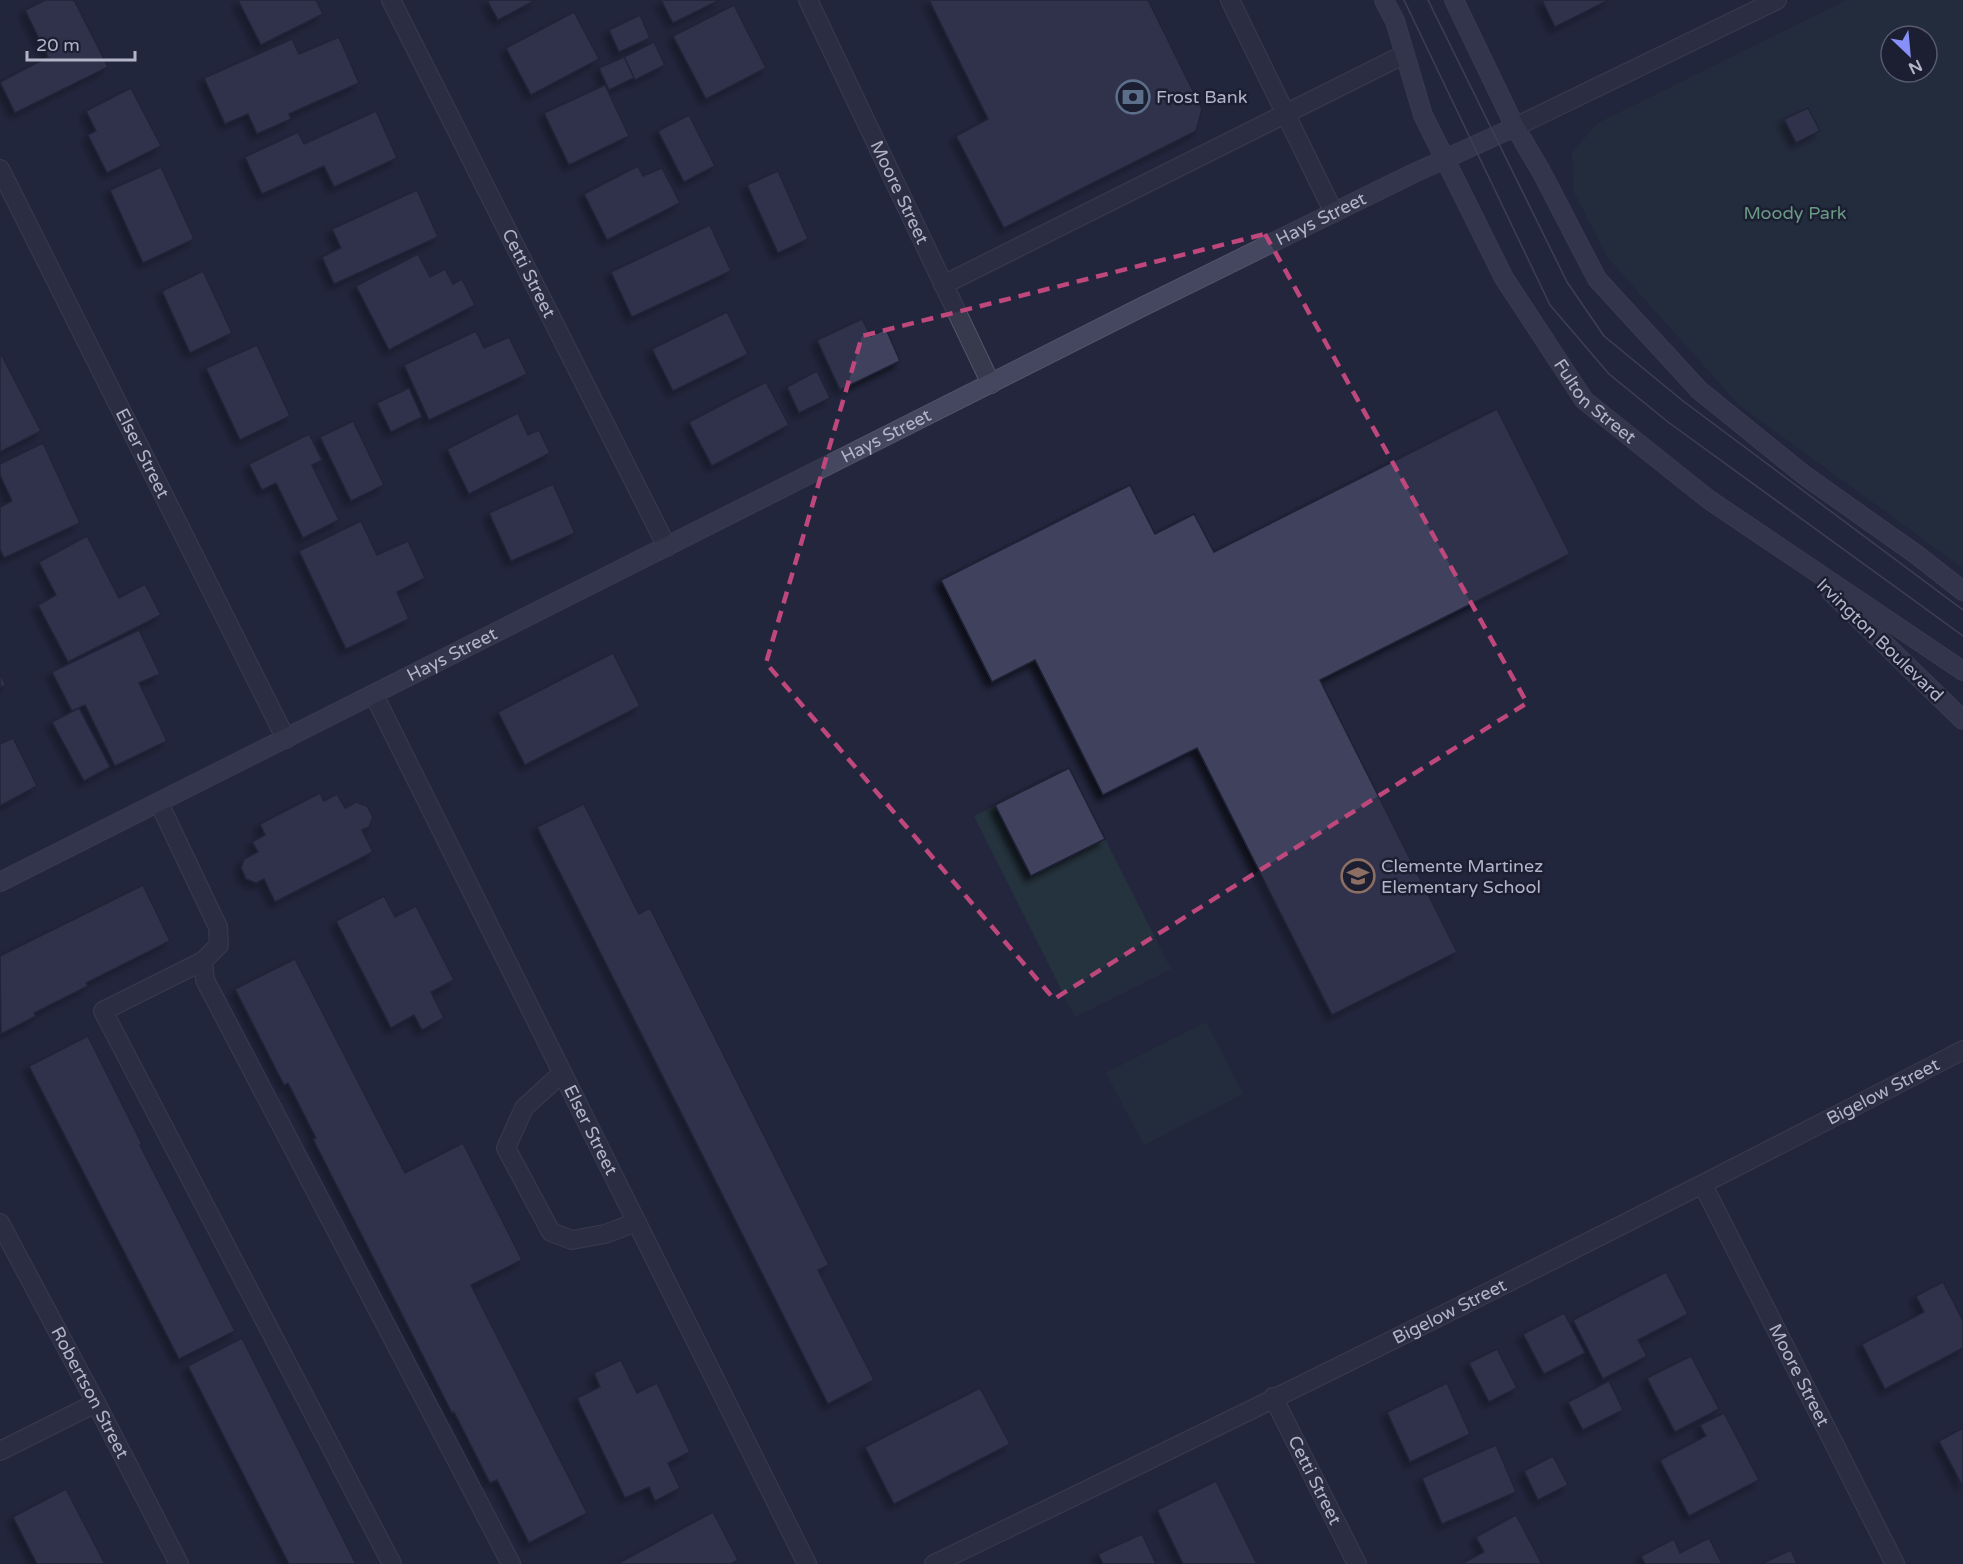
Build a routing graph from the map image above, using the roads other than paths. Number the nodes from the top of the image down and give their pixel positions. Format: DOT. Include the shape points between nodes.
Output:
graph roads {
  1 [pos="391,0"];
  2 [pos="808,0"];
  3 [pos="1230,0"];
  4 [pos="1384,0"];
  5 [pos="1454,0"];
  6 [pos="1777,0"];
  7 [pos="1405,54"];
  8 [pos="1285,114"];
  9 [pos="1515,127"];
  10 [pos="1445,159"];
  11 [pos="0,169"];
  12 [pos="1334,213"];
  13 [pos="944,285"];
  14 [pos="991,384"];
  15 [pos="667,547"];
  16 [pos="1798,560"];
  17 [pos="1963,591"];
  18 [pos="1963,671"];
  19 [pos="374,695"];
  20 [pos="1963,720"];
  21 [pos="285,739"];
  22 [pos="159,803"];
  23 [pos="0,882"];
  24 [pos="203,961"];
  25 [pos="1963,1050"];
  26 [pos="562,1072"];
  27 [pos="1703,1185"];
  28 [pos="637,1222"];
  29 [pos="0,1223"];
  30 [pos="1274,1397"];
  31 [pos="96,1403"];
  32 [pos="0,1451"];
  33 [pos="179,1564"];
  34 [pos="392,1564"];
  35 [pos="511,1564"];
  36 [pos="807,1564"];
  37 [pos="934,1564"];
  38 [pos="1357,1564"];
  39 [pos="1895,1564"];
  1 -- 15 [label="street, Cetti Street"];
  2 -- 13 [label="street, Moore Street"];
  3 -- 8 [label="street"];
  4 -- 7 [label="main road, Fulton Street"];
  5 -- 9 [label="main road"];
  6 -- 9 [label="street, Hays Street"];
  7 -- 8 [label="street"];
  7 -- 10 [label="main road, Fulton Street" via="1424,115"];
  8 -- 12 [label="street"];
  8 -- 13 [label="street"];
  9 -- 10 [label="main road, Hays Street"];
  9 -- 17 [label="main road" via="1597,279 1699,390 1804,475"];
  10 -- 12 [label="main road, Hays Street"];
  10 -- 16 [label="main road, Fulton Street" via="1504,278 1584,400 1708,499"];
  11 -- 21 [label="street, Elser Street"];
  12 -- 14 [label="main road, Hays Street"];
  13 -- 14 [label="street, Moore Street"];
  14 -- 15 [label="main road, Hays Street"];
  15 -- 19 [label="main road, Hays Street"];
  16 -- 18 [label="main road, Fulton Street"];
  16 -- 20 [label="main road, Irvington Boulevard"];
  19 -- 21 [label="main road, Hays Street"];
  19 -- 26 [label="street, Elser Street"];
  21 -- 22 [label="main road, Hays Street"];
  22 -- 23 [label="main road, Hays Street"];
  22 -- 24 [label="street" via="218,927 219,945"];
  24 -- 34 [label="street" via="104,1011"];
  24 -- 35 [label="street" via="205,980 215,1001"];
  25 -- 27 [label="street, Bigelow Street"];
  26 -- 28 [label="street, Elser Street"];
  26 -- 28 [label="street" via="524,1108 506,1148 551,1232 572,1240"];
  27 -- 30 [label="street, Bigelow Street"];
  27 -- 39 [label="street, Moore Street"];
  28 -- 36 [label="street, Elser Street"];
  29 -- 31 [label="street, Robertson Street"];
  30 -- 37 [label="street, Bigelow Street"];
  30 -- 38 [label="street, Cetti Street"];
  31 -- 32 [label="street"];
  31 -- 33 [label="street, Robertson Street"];
}
